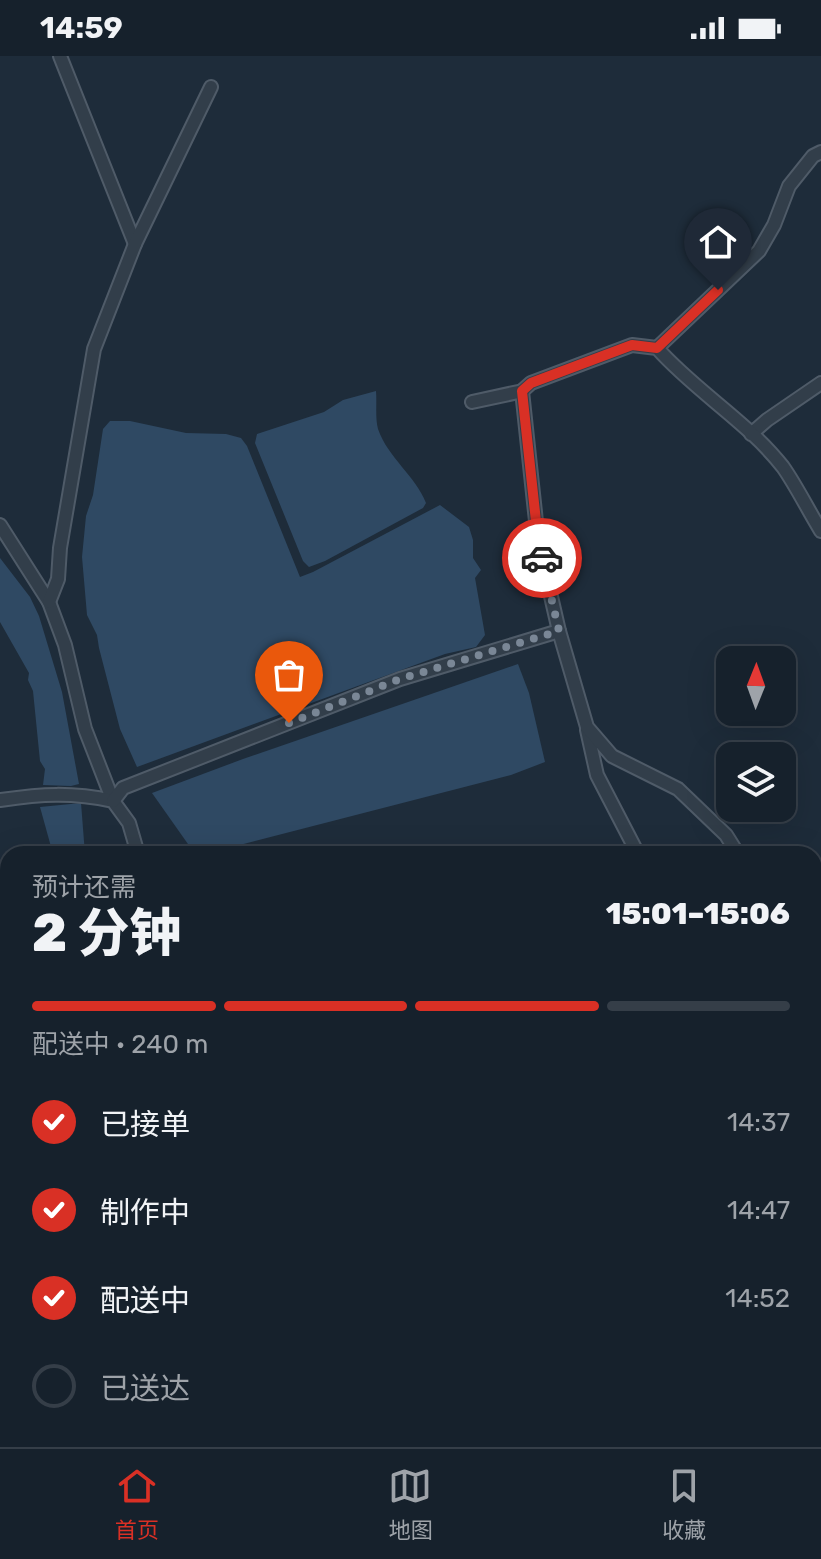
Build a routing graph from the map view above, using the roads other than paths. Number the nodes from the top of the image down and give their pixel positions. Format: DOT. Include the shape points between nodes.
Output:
graph roads {
  1 [pos="60,56"];
  2 [pos="211,87"];
  3 [pos="821,152"];
  4 [pos="135,244"];
  5 [pos="657,348"];
  6 [pos="821,383"];
  7 [pos="523,391"];
  8 [pos="472,402"];
  9 [pos="751,434"];
  10 [pos="0,525"];
  11 [pos="821,531"];
  12 [pos="49,602"];
  13 [pos="559,631"];
  14 [pos="587,727"];
  15 [pos="0,800"];
  16 [pos="113,801"];
  17 [pos="136,846"];
  18 [pos="634,846"];
  19 [pos="733,846"];
  1 -- 4 [label="street"];
  2 -- 4 [label="street"];
  3 -- 5 [label="street" via="789,186 759,251"];
  4 -- 12 [label="street" via="94,349 58,579"];
  5 -- 7 [label="street" via="632,345 531,383"];
  5 -- 9 [label="street"];
  6 -- 9 [label="street"];
  7 -- 8 [label="street"];
  7 -- 13 [label="street" via="538,540"];
  9 -- 11 [label="street" via="783,468"];
  10 -- 12 [label="street"];
  12 -- 16 [label="street" via="85,729"];
  13 -- 14 [label="street"];
  13 -- 16 [label="street" via="400,679 123,788"];
  14 -- 18 [label="street" via="597,775"];
  14 -- 19 [label="street" via="612,756 678,789"];
  15 -- 16 [label="street" via="40,794"];
  16 -- 17 [label="street" via="129,823"];
}
